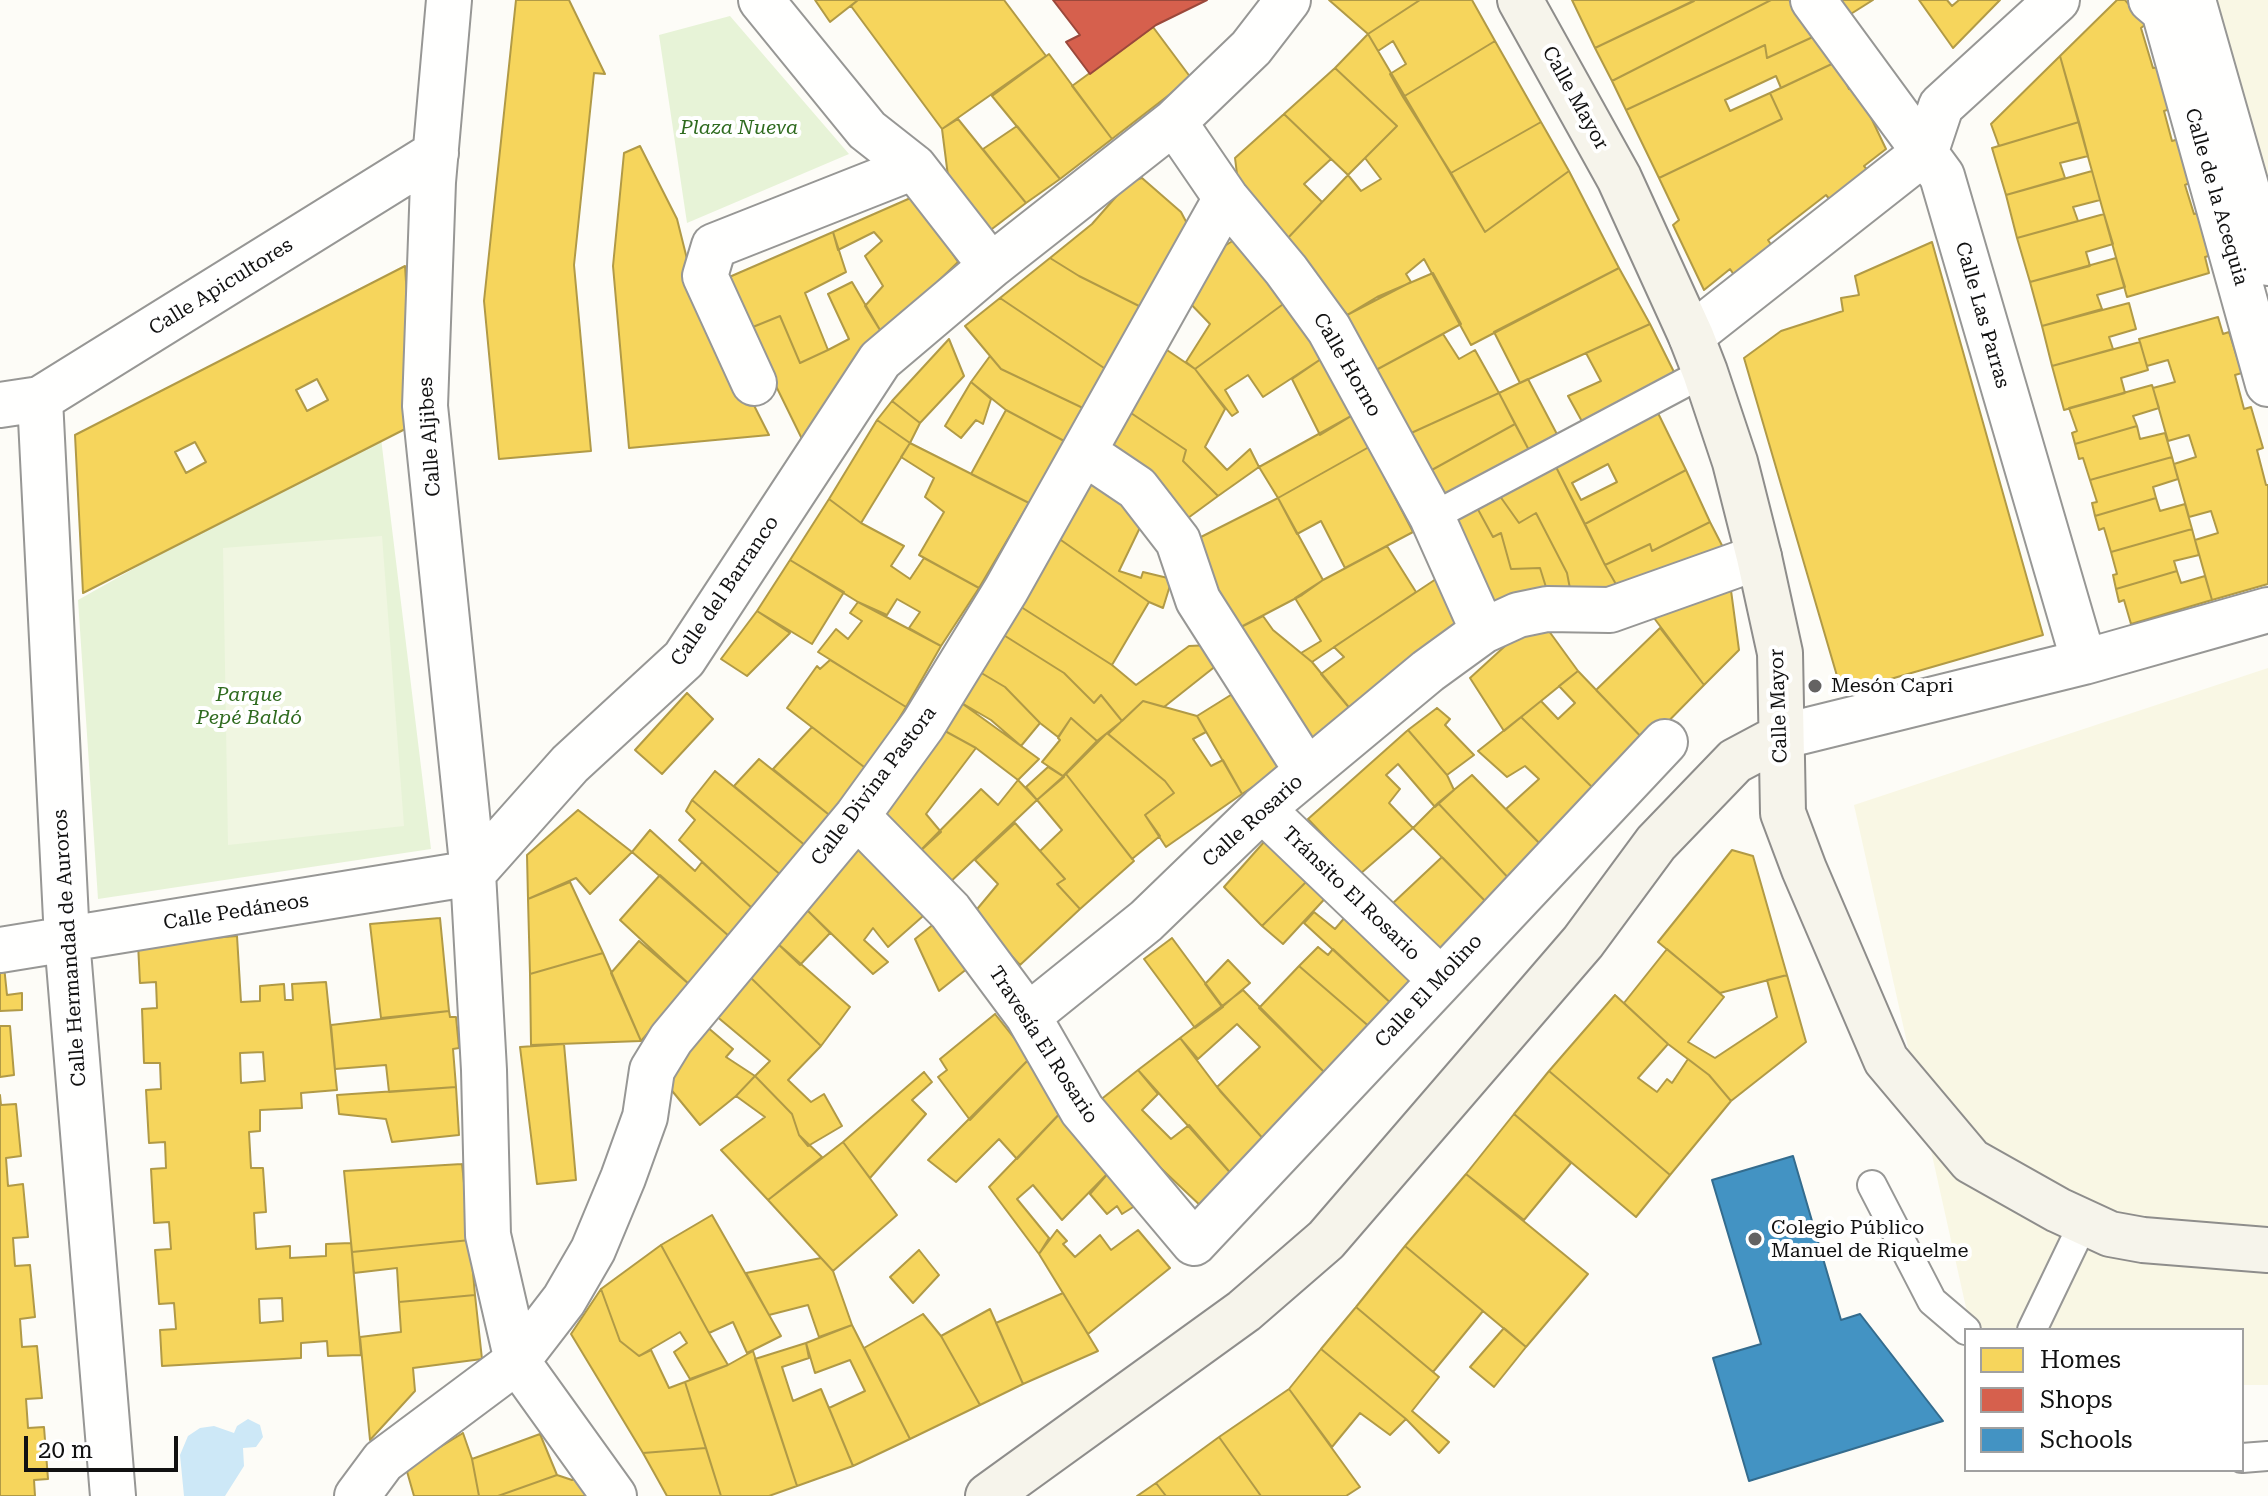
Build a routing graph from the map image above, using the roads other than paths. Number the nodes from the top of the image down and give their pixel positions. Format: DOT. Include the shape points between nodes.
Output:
graph roads {
  1 [pos="449,0"];
  2 [pos="761,0"];
  3 [pos="1288,0"];
  4 [pos="1520,0"];
  5 [pos="1813,0"];
  6 [pos="2057,0"];
  7 [pos="2169,4"];
  8 [pos="1174,122"];
  9 [pos="1926,151"];
  10 [pos="436,153"];
  11 [pos="914,167"];
  12 [pos="1226,198"];
  13 [pos="2268,263"];
  14 [pos="991,266"];
  15 [pos="1698,354"];
  16 [pos="754,383"];
  17 [pos="2268,384"];
  18 [pos="20,402"];
  19 [pos="1085,453"];
  20 [pos="1432,517"];
  21 [pos="1759,557"];
  22 [pos="2268,610"];
  23 [pos="1483,631"];
  24 [pos="2084,662"];
  25 [pos="1780,737"];
  26 [pos="1665,742"];
  27 [pos="1307,771"];
  28 [pos="1262,809"];
  29 [pos="857,816"];
  30 [pos="473,873"];
  31 [pos="67,939"];
  32 [pos="0,950"];
  33 [pos="1440,979"];
  34 [pos="1028,1016"];
  35 [pos="1872,1185"];
  36 [pos="2097,1228"];
  37 [pos="1194,1243"];
  38 [pos="2268,1250"];
  39 [pos="1964,1328"];
  40 [pos="2033,1328"];
  41 [pos="517,1361"];
  42 [pos="2268,1456"];
  43 [pos="2244,1458"];
  44 [pos="113,1496"];
  45 [pos="357,1496"];
  46 [pos="614,1496"];
  47 [pos="988,1496"];
  1 -- 10 [label="street, Calle Aljibes"];
  2 -- 11 [label="street" via="867,130"];
  3 -- 8 [label="street, Calle del Barranco" via="1251,48"];
  4 -- 15 [label="main road, Calle Mayor" via="1619,178"];
  5 -- 9 [label="street, Calle Las Parras"];
  6 -- 9 [label="street" via="1941,106"];
  7 -- 13 [label="street"];
  7 -- 17 [label="street, Calle de la Acequia"];
  8 -- 12 [label="street, Calle Horno"];
  8 -- 14 [label="street, Calle del Barranco"];
  9 -- 15 [label="street"];
  9 -- 24 [label="street, Calle Las Parras" via="1942,176"];
  10 -- 18 [label="street, Calle Apicultores"];
  10 -- 30 [label="street, Calle Aljibes" via="425,406"];
  11 -- 14 [label="street"];
  11 -- 16 [label="street" via="714,246 705,276"];
  12 -- 19 [label="street, Calle Divina Pastora"];
  12 -- 20 [label="street, Calle Horno" via="1329,329"];
  14 -- 30 [label="street, Calle del Barranco" via="880,360 684,659 570,764"];
  15 -- 20 [label="lane"];
  15 -- 21 [label="main road, Calle Mayor" via="1735,462"];
  18 -- 31 [label="street, Calle Hermandad de Auroros"];
  19 -- 27 [label="street" via="1137,488 1178,541 1198,600"];
  19 -- 29 [label="street, Calle Divina Pastora" via="923,725"];
  20 -- 23 [label="street, Calle Horno"];
  21 -- 23 [label="street, Calle Rosario" via="1610,610 1547,609"];
  21 -- 25 [label="main road, Calle Mayor" via="1780,653"];
  22 -- 24 [label="street"];
  23 -- 27 [label="street, Calle Rosario"];
  24 -- 25 [label="street"];
  25 -- 36 [label="main road, Calle Mayor" via="1783,813 1886,1060 1971,1161"];
  25 -- 47 [label="main road" via="1735,761 1656,843 1583,942 1326,1240 1244,1311"];
  26 -- 33 [label="street, Calle El Molino"];
  27 -- 28 [label="street, Calle Rosario"];
  28 -- 33 [label="street, Tránsito El Rosario"];
  28 -- 34 [label="street, Calle Rosario" via="1146,921"];
  29 -- 34 [label="street, Travesía El Rosario" via="950,911"];
  29 -- 41 [label="street, Calle Divina Pastora" via="671,1039 652,1070 645,1117 593,1250 564,1300"];
  30 -- 31 [label="street, Calle Pedáneos"];
  30 -- 41 [label="street" via="488,1235"];
  31 -- 32 [label="street, Calle Pedáneos"];
  31 -- 44 [label="street, Calle Hermandad de Auroros"];
  33 -- 37 [label="street, Calle El Molino"];
  34 -- 37 [label="street, Travesía El Rosario" via="1082,1110"];
  35 -- 39 [label="lane" via="1932,1301"];
  36 -- 38 [label="main road, Calle Mayor" via="2143,1240"];
  36 -- 40 [label="lane"];
  41 -- 45 [label="street" via="383,1461"];
  41 -- 46 [label="street"];
  42 -- 43 [label="lane"];
}
